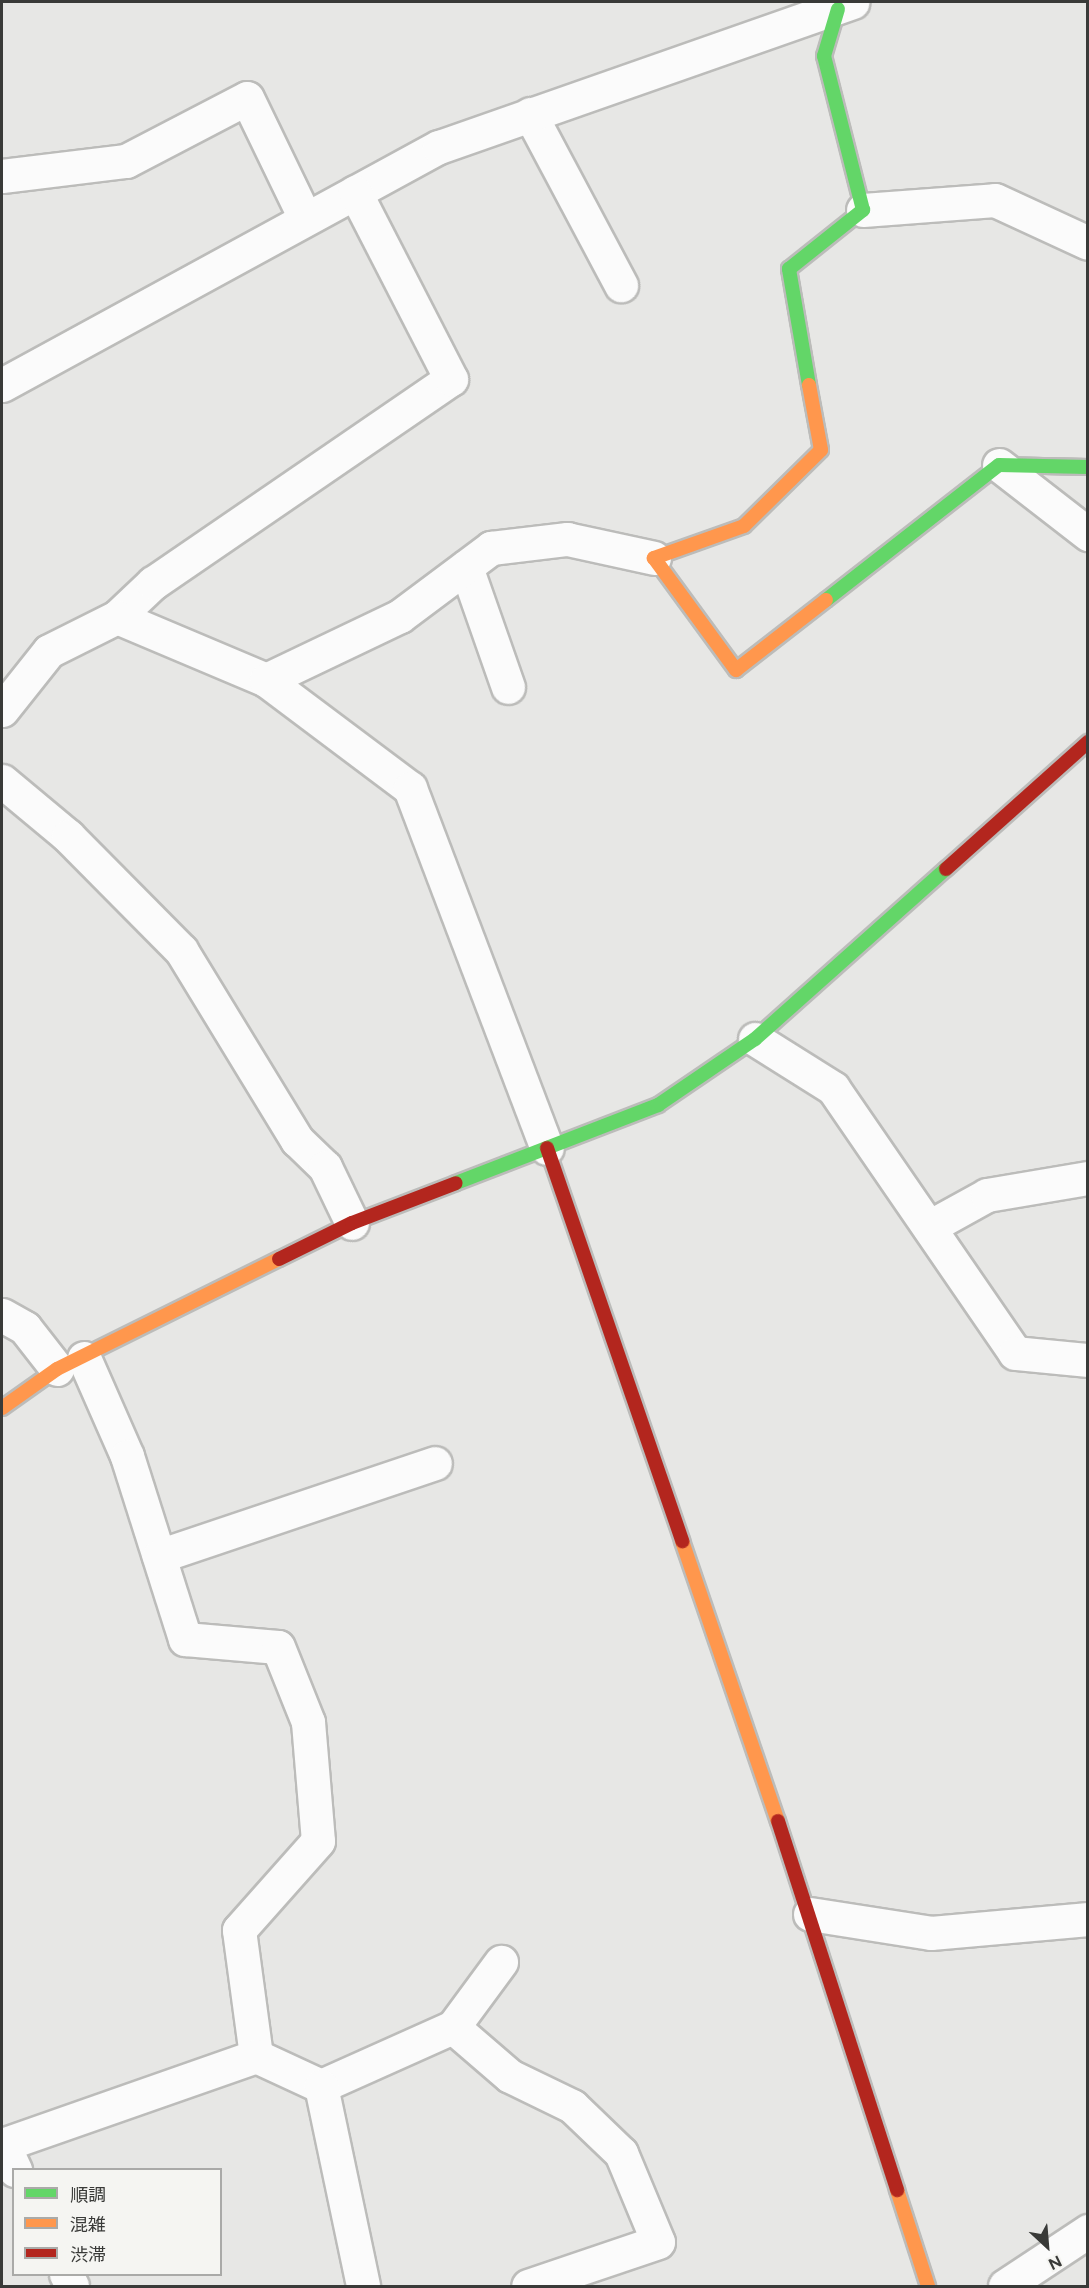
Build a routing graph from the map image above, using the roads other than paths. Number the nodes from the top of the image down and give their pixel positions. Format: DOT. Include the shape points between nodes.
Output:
graph roads {
  1 [pos="845,5"];
  2 [pos="530,114"];
  3 [pos="2,176"];
  4 [pos="355,192"];
  5 [pos="863,210"];
  6 [pos="305,218"];
  7 [pos="1088,243"];
  8 [pos="621,285"];
  9 [pos="2,386"];
  10 [pos="999,465"];
  11 [pos="1088,467"];
  12 [pos="1088,534"];
  13 [pos="654,558"];
  14 [pos="466,567"];
  15 [pos="117,618"];
  16 [pos="266,680"];
  17 [pos="508,687"];
  18 [pos="2,710"];
  19 [pos="1088,742"];
  20 [pos="2,781"];
  21 [pos="755,1039"];
  22 [pos="547,1148"];
  23 [pos="1088,1178"];
  24 [pos="352,1223"];
  25 [pos="928,1227"];
  26 [pos="2,1315"];
  27 [pos="1088,1360"];
  28 [pos="71,1363"];
  29 [pos="2,1408"];
  30 [pos="435,1463"];
  31 [pos="159,1556"];
  32 [pos="810,1914"];
  33 [pos="1088,1919"];
  34 [pos="501,1962"];
  35 [pos="453,2027"];
  36 [pos="256,2056"];
  37 [pos="321,2086"];
  38 [pos="7,2153"];
  39 [pos="1088,2231"];
  40 [pos="363,2286"];
  41 [pos="528,2286"];
  42 [pos="928,2286"];
  43 [pos="1005,2286"];
  1 -- 2 [label="street"];
  1 -- 5 [label="street" via="824,56"];
  2 -- 4 [label="street" via="439,147"];
  2 -- 8 [label="street"];
  3 -- 6 [label="street" via="126,161 247,98"];
  4 -- 6 [label="street"];
  4 -- 15 [label="street" via="451,379 153,583"];
  5 -- 7 [label="street" via="995,200"];
  5 -- 13 [label="street" via="789,269 821,450 744,526"];
  6 -- 9 [label="street"];
  10 -- 11 [label="street"];
  10 -- 12 [label="street"];
  10 -- 13 [label="street" via="736,670"];
  13 -- 14 [label="street" via="567,539 491,548"];
  14 -- 16 [label="street" via="400,616"];
  14 -- 17 [label="street"];
  15 -- 16 [label="street"];
  15 -- 18 [label="street" via="49,651"];
  16 -- 22 [label="street" via="410,788"];
  19 -- 21 [label="street"];
  20 -- 24 [label="street" via="68,836 181,950 297,1140 325,1167"];
  21 -- 22 [label="street" via="658,1105"];
  21 -- 25 [label="street" via="833,1088"];
  22 -- 24 [label="street"];
  22 -- 32 [label="street"];
  23 -- 25 [label="street" via="987,1195"];
  24 -- 28 [label="street"];
  25 -- 27 [label="street" via="1015,1353"];
  26 -- 28 [label="street" via="26,1328"];
  28 -- 29 [label="street"];
  28 -- 31 [label="street" via="127,1456"];
  30 -- 31 [label="street"];
  31 -- 36 [label="street" via="185,1638 278,1647 308,1722 318,1841 239,1930"];
  32 -- 33 [label="street" via="931,1934"];
  32 -- 42 [label="street"];
  34 -- 35 [label="street"];
  35 -- 37 [label="street"];
  35 -- 41 [label="street" via="510,2076 572,2106 621,2153 658,2242"];
  36 -- 37 [label="street"];
  36 -- 38 [label="street"];
  37 -- 40 [label="street"];
  39 -- 43 [label="street"];
}
